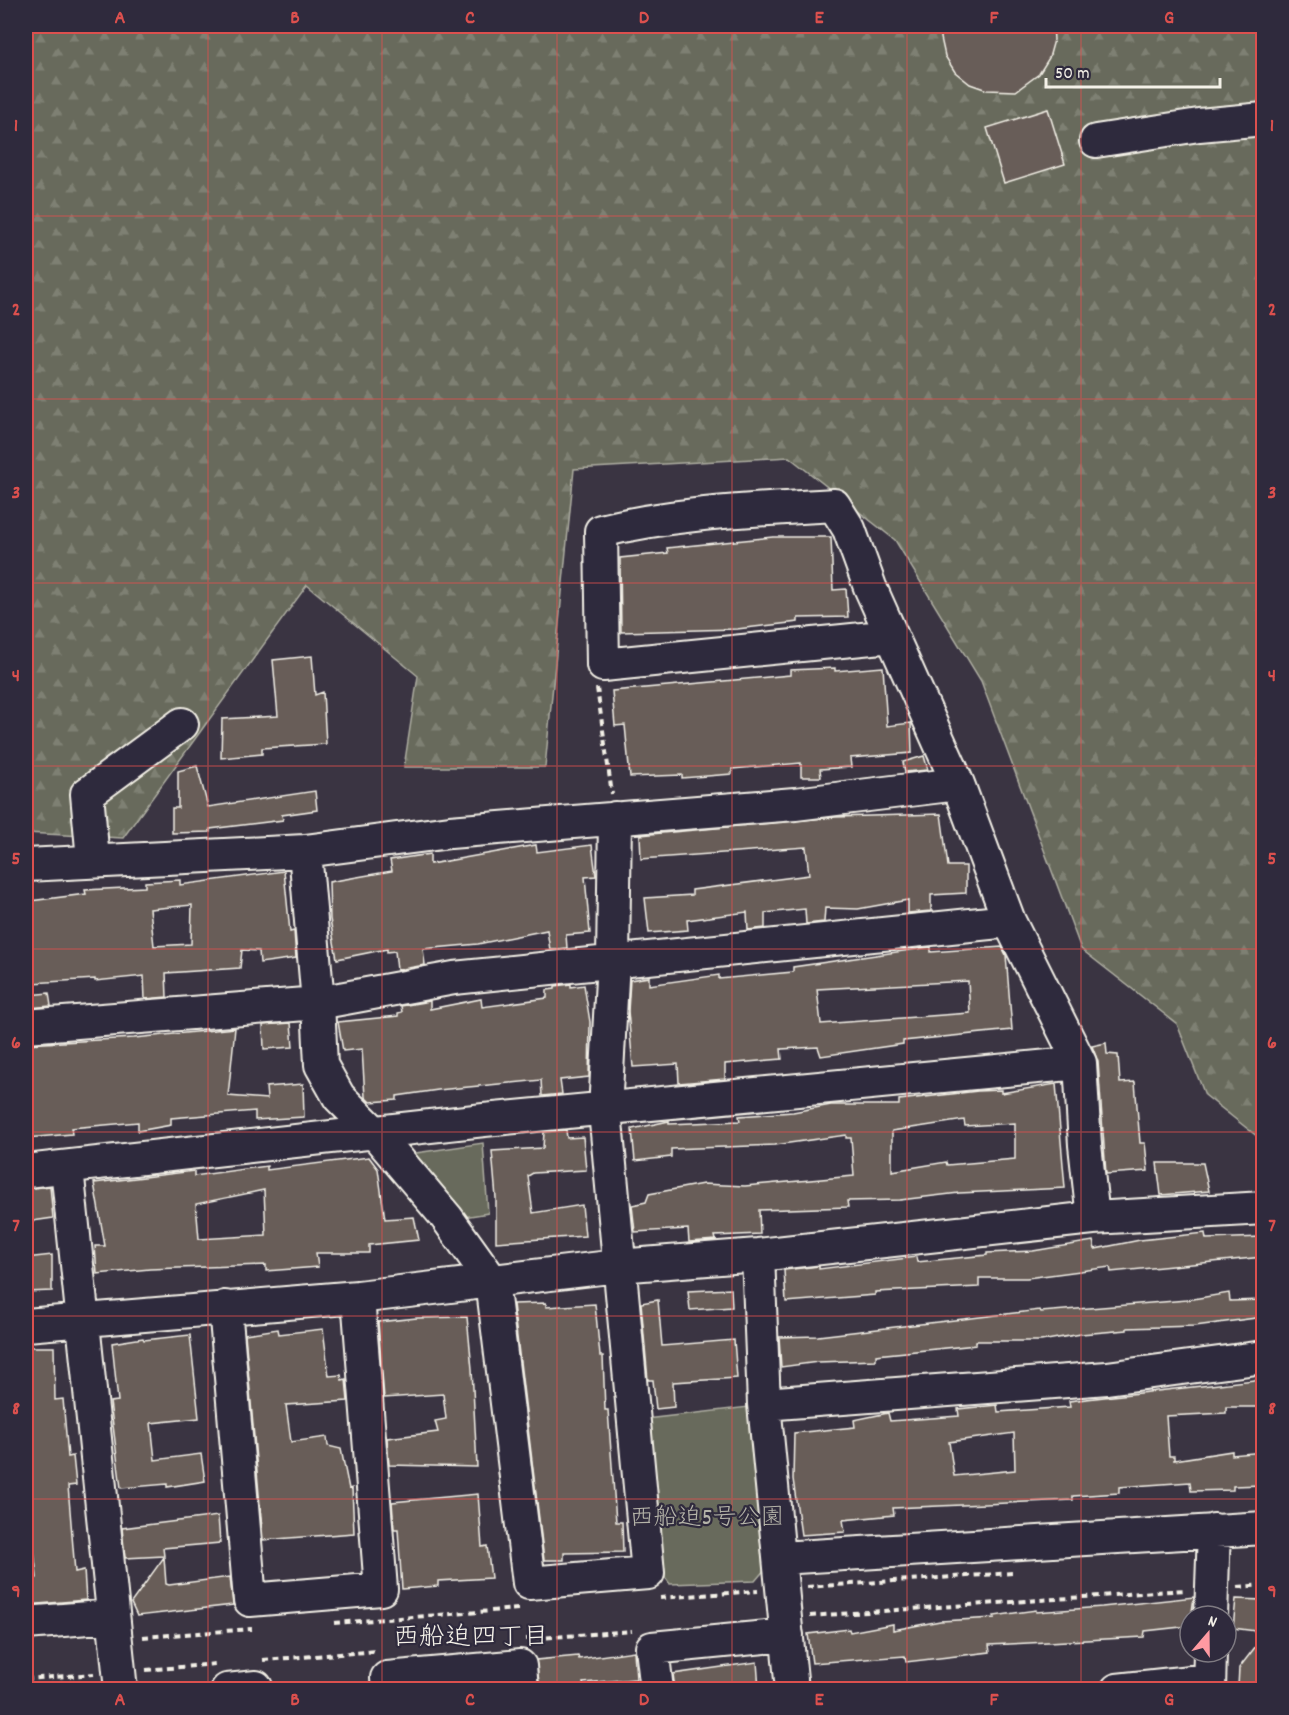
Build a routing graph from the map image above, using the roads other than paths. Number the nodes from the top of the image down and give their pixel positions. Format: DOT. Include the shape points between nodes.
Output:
graph roads {
  1 [pos="1263,119"];
  2 [pos="1096,141"];
  3 [pos="892,636"];
  4 [pos="182,723"];
  5 [pos="958,784"];
  6 [pos="615,818"];
  7 [pos="305,851"];
  8 [pos="93,860"];
  9 [pos="26,865"];
  10 [pos="1009,921"];
  11 [pos="613,960"];
  12 [pos="318,1002"];
  13 [pos="26,1026"];
  14 [pos="1080,1063"];
  15 [pos="605,1111"];
  16 [pos="376,1134"];
  17 [pos="67,1168"];
  18 [pos="26,1171"];
  19 [pos="1263,1208"];
  20 [pos="1093,1218"];
  21 [pos="758,1255"];
  22 [pos="618,1266"];
  23 [pos="492,1281"];
  24 [pos="358,1297"];
  25 [pos="225,1307"];
  26 [pos="83,1320"];
  27 [pos="26,1326"];
  28 [pos="1263,1358"];
  29 [pos="764,1404"];
  30 [pos="1263,1528"];
  31 [pos="1214,1530"];
  32 [pos="780,1558"];
  33 [pos="1211,1604"];
  34 [pos="113,1616"];
  35 [pos="26,1623"];
  36 [pos="786,1635"];
  37 [pos="1209,1674"];
  38 [pos="121,1689"];
  39 [pos="227,1689"];
  40 [pos="256,1689"];
  41 [pos="388,1689"];
  42 [pos="522,1689"];
  43 [pos="657,1689"];
  44 [pos="792,1689"];
  45 [pos="1117,1689"];
  1 -- 2 [label="street"];
  3 -- 3 [label="street" via="849,529 834,505 718,513 601,531 603,664"];
  3 -- 5 [label="street"];
  4 -- 8 [label="street" via="87,794"];
  5 -- 6 [label="street" via="795,804"];
  5 -- 10 [label="street"];
  6 -- 7 [label="street" via="450,832"];
  6 -- 11 [label="street"];
  7 -- 8 [label="street"];
  7 -- 12 [label="street"];
  8 -- 9 [label="street"];
  10 -- 11 [label="street"];
  10 -- 14 [label="street"];
  11 -- 12 [label="street" via="454,978"];
  11 -- 15 [label="street"];
  12 -- 13 [label="street"];
  12 -- 16 [label="street" via="321,1065 339,1097"];
  14 -- 15 [label="street"];
  14 -- 20 [label="street"];
  15 -- 16 [label="street" via="484,1120"];
  15 -- 22 [label="street"];
  16 -- 17 [label="street"];
  16 -- 23 [label="street" via="447,1218"];
  17 -- 18 [label="street"];
  17 -- 26 [label="street"];
  19 -- 20 [label="street"];
  20 -- 21 [label="street"];
  21 -- 22 [label="street"];
  21 -- 29 [label="street"];
  22 -- 23 [label="street"];
  22 -- 23 [label="street" via="648,1573 529,1583"];
  23 -- 24 [label="street"];
  24 -- 25 [label="street"];
  24 -- 25 [label="street" via="381,1589 250,1600"];
  25 -- 26 [label="street"];
  26 -- 27 [label="street"];
  26 -- 34 [label="street"];
  28 -- 29 [label="street" via="1107,1378"];
  29 -- 32 [label="street"];
  30 -- 31 [label="street"];
  31 -- 32 [label="street"];
  31 -- 33 [label="street"];
  32 -- 36 [label="street"];
  34 -- 35 [label="street"];
  34 -- 38 [label="street"];
  36 -- 43 [label="street" via="652,1648"];
  36 -- 44 [label="street"];
  37 -- 45 [label="street"];
  39 -- 40 [label="street"];
  41 -- 42 [label="street" via="387,1678 520,1666"];
}
